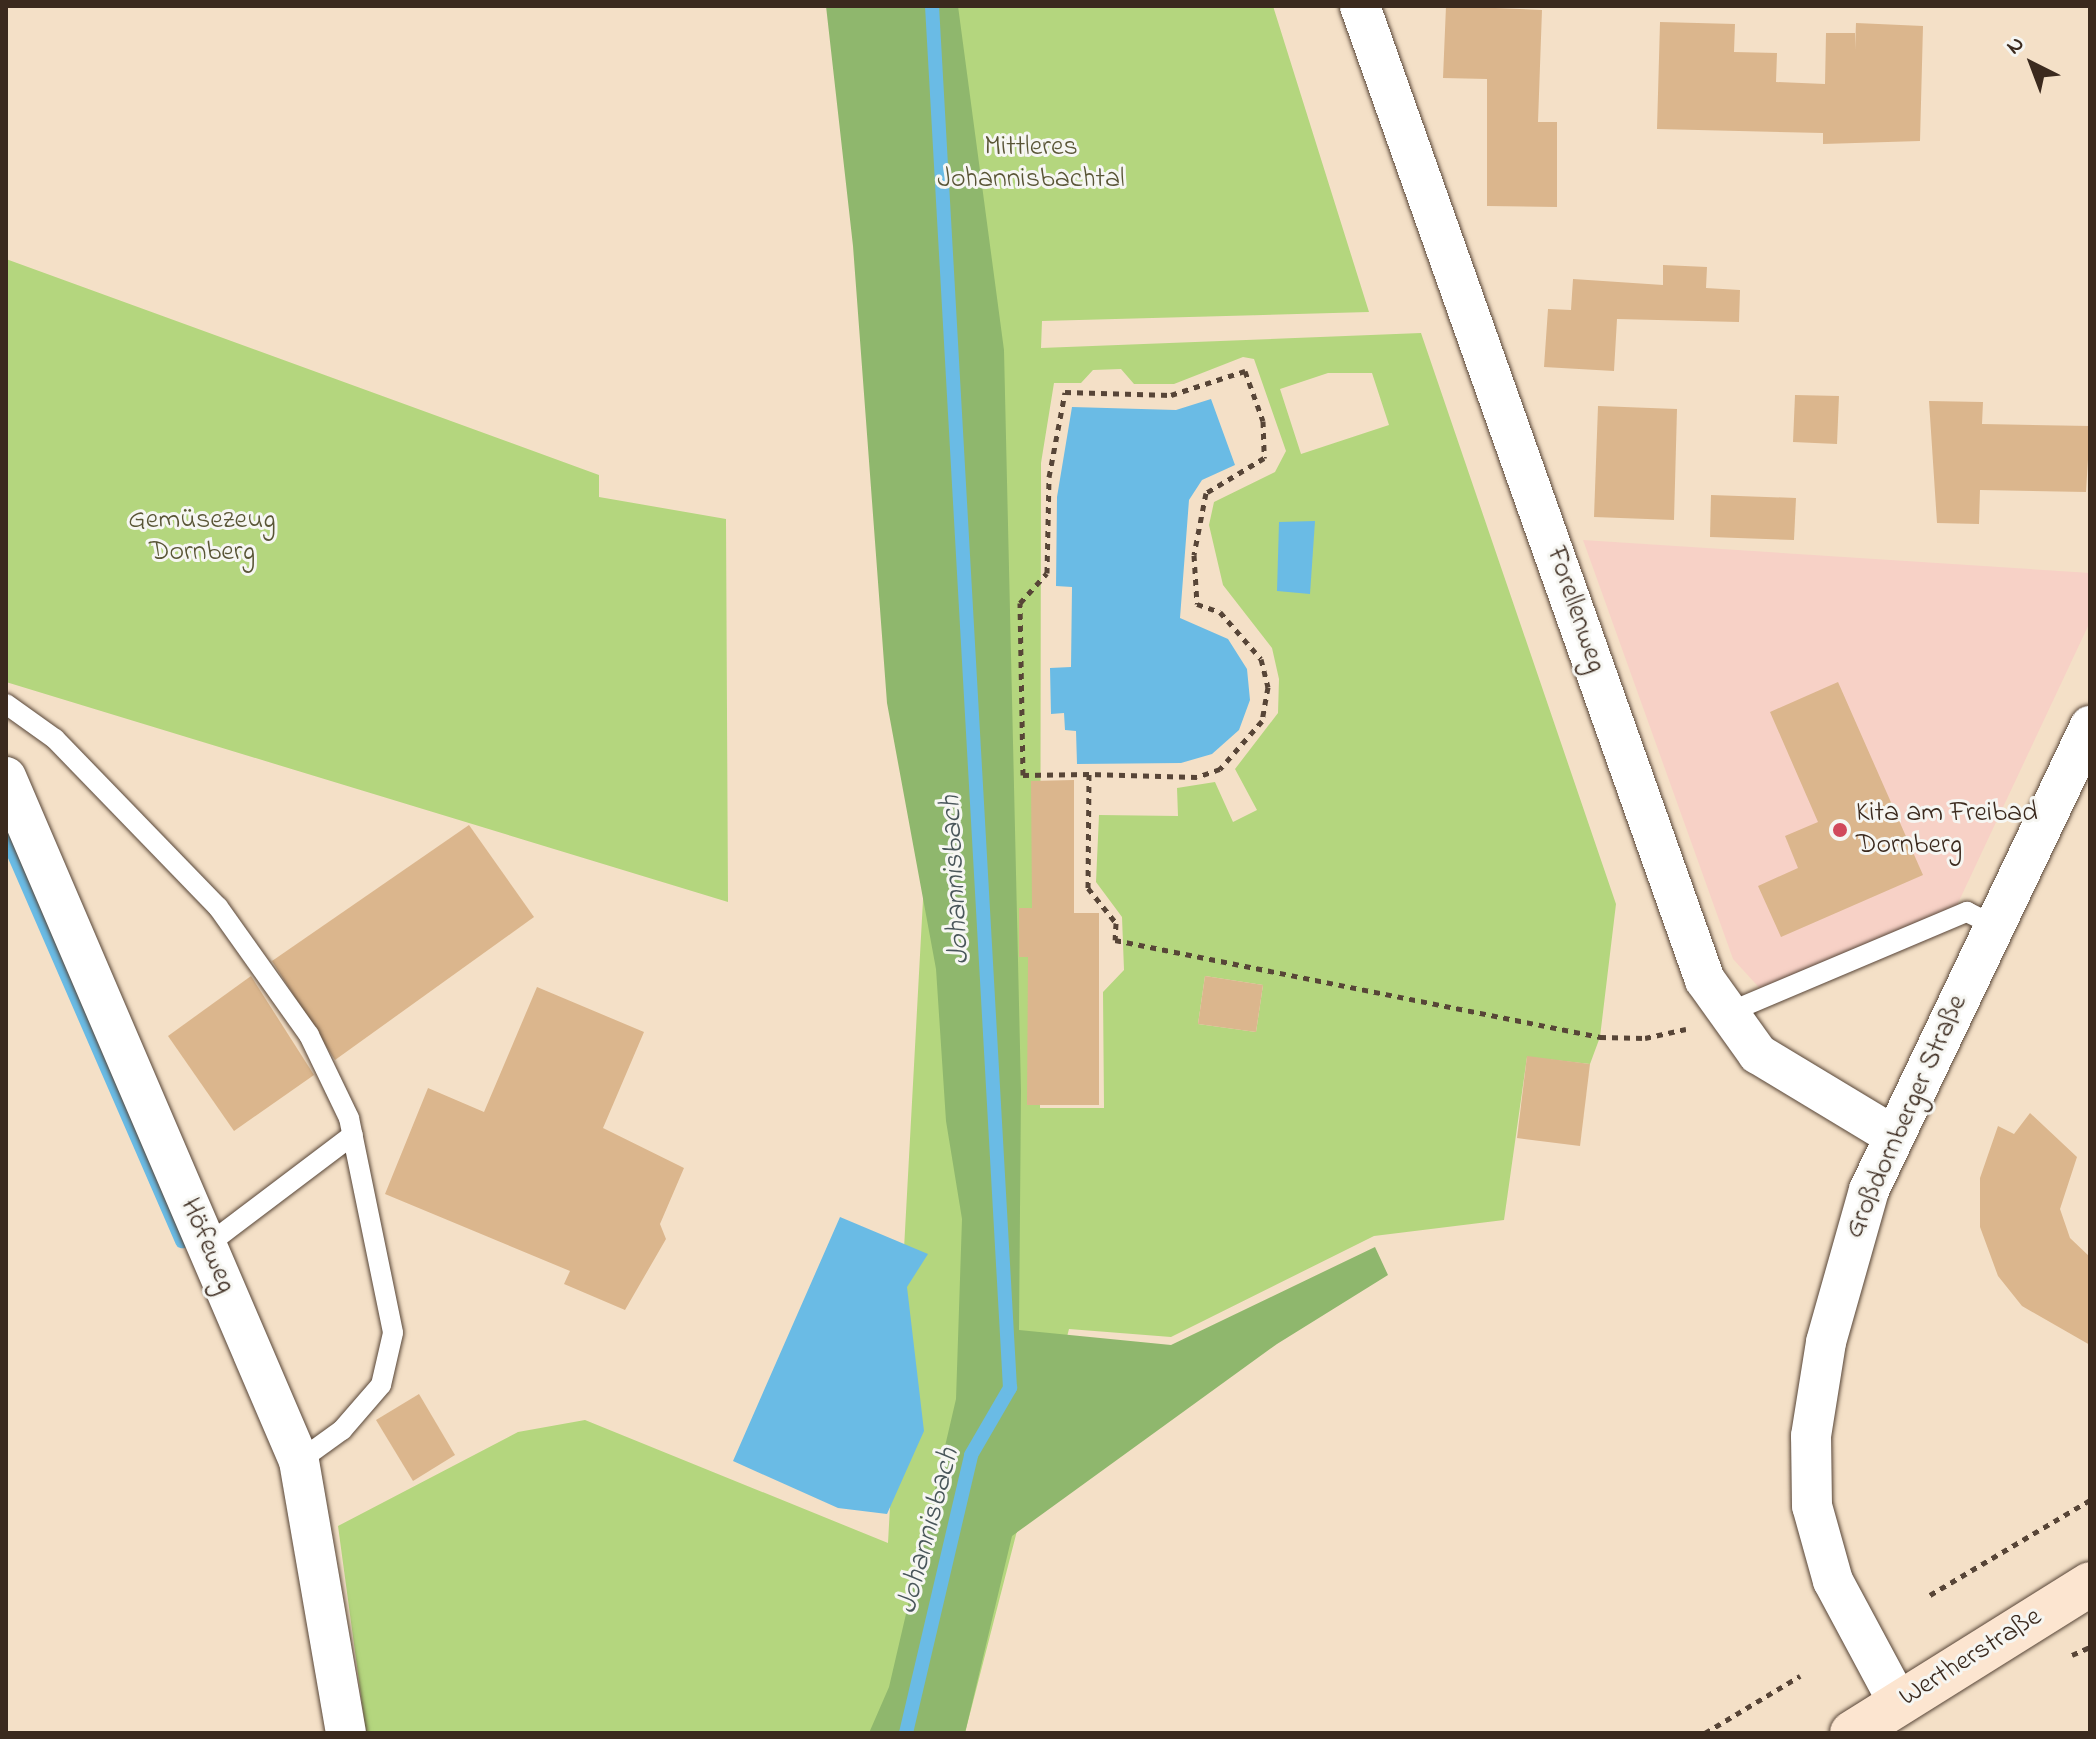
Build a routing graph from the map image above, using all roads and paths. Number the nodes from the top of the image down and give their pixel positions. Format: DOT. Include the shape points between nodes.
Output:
graph roads {
  1 [pos="1360,6"];
  2 [pos="6,704"];
  3 [pos="2090,726"];
  4 [pos="1089,774"];
  5 [pos="6,777"];
  6 [pos="1994,925"];
  7 [pos="1725,1014"];
  8 [pos="353,1135"];
  9 [pos="1894,1136"];
  10 [pos="206,1246"];
  11 [pos="299,1461"];
  12 [pos="2090,1500"];
  13 [pos="2090,1584"];
  14 [pos="1930,1595"];
  15 [pos="2090,1647"];
  16 [pos="2072,1655"];
  17 [pos="1800,1676"];
  18 [pos="1899,1704"];
  19 [pos="346,1733"];
  20 [pos="1705,1733"];
  21 [pos="1852,1733"];
  1 -- 7 [label="street, Forellenweg" via="1705,980"];
  2 -- 8 [label="lane" via="55,739 218,907 309,1035"];
  3 -- 6 [label="street, Großdornberger Straße"];
  4 -- 4 [label="path" via="1197,777 1220,769 1262,721 1268,687 1261,659 1220,612 1197,604 1195,567 1206,493 1264,458 1263,421 1245,371 1171,395 1065,392 1049,477 1047,573 1020,603 1023,775"];
  4 -- 7 [label="path" via="1088,888 1116,923 1115,940 1600,1037 1645,1038"];
  5 -- 10 [label="street, Höfeweg"];
  6 -- 7 [label="lane" via="1967,912"];
  6 -- 9 [label="street, Großdornberger Straße"];
  7 -- 9 [label="street, Forellenweg" via="1793,1079"];
  8 -- 10 [label="lane"];
  8 -- 11 [label="lane" via="393,1333 381,1385 342,1430"];
  9 -- 18 [label="street, Großdornberger Straße" via="1850,1239 1811,1436 1812,1506 1833,1581"];
  10 -- 11 [label="street, Höfeweg"];
  11 -- 19 [label="street, Höfeweg"];
  12 -- 14 [label="path"];
  13 -- 18 [label="main road, Wertherstraße"];
  15 -- 16 [label="path"];
  17 -- 20 [label="path"];
  18 -- 21 [label="main road, Wertherstraße"];
}
